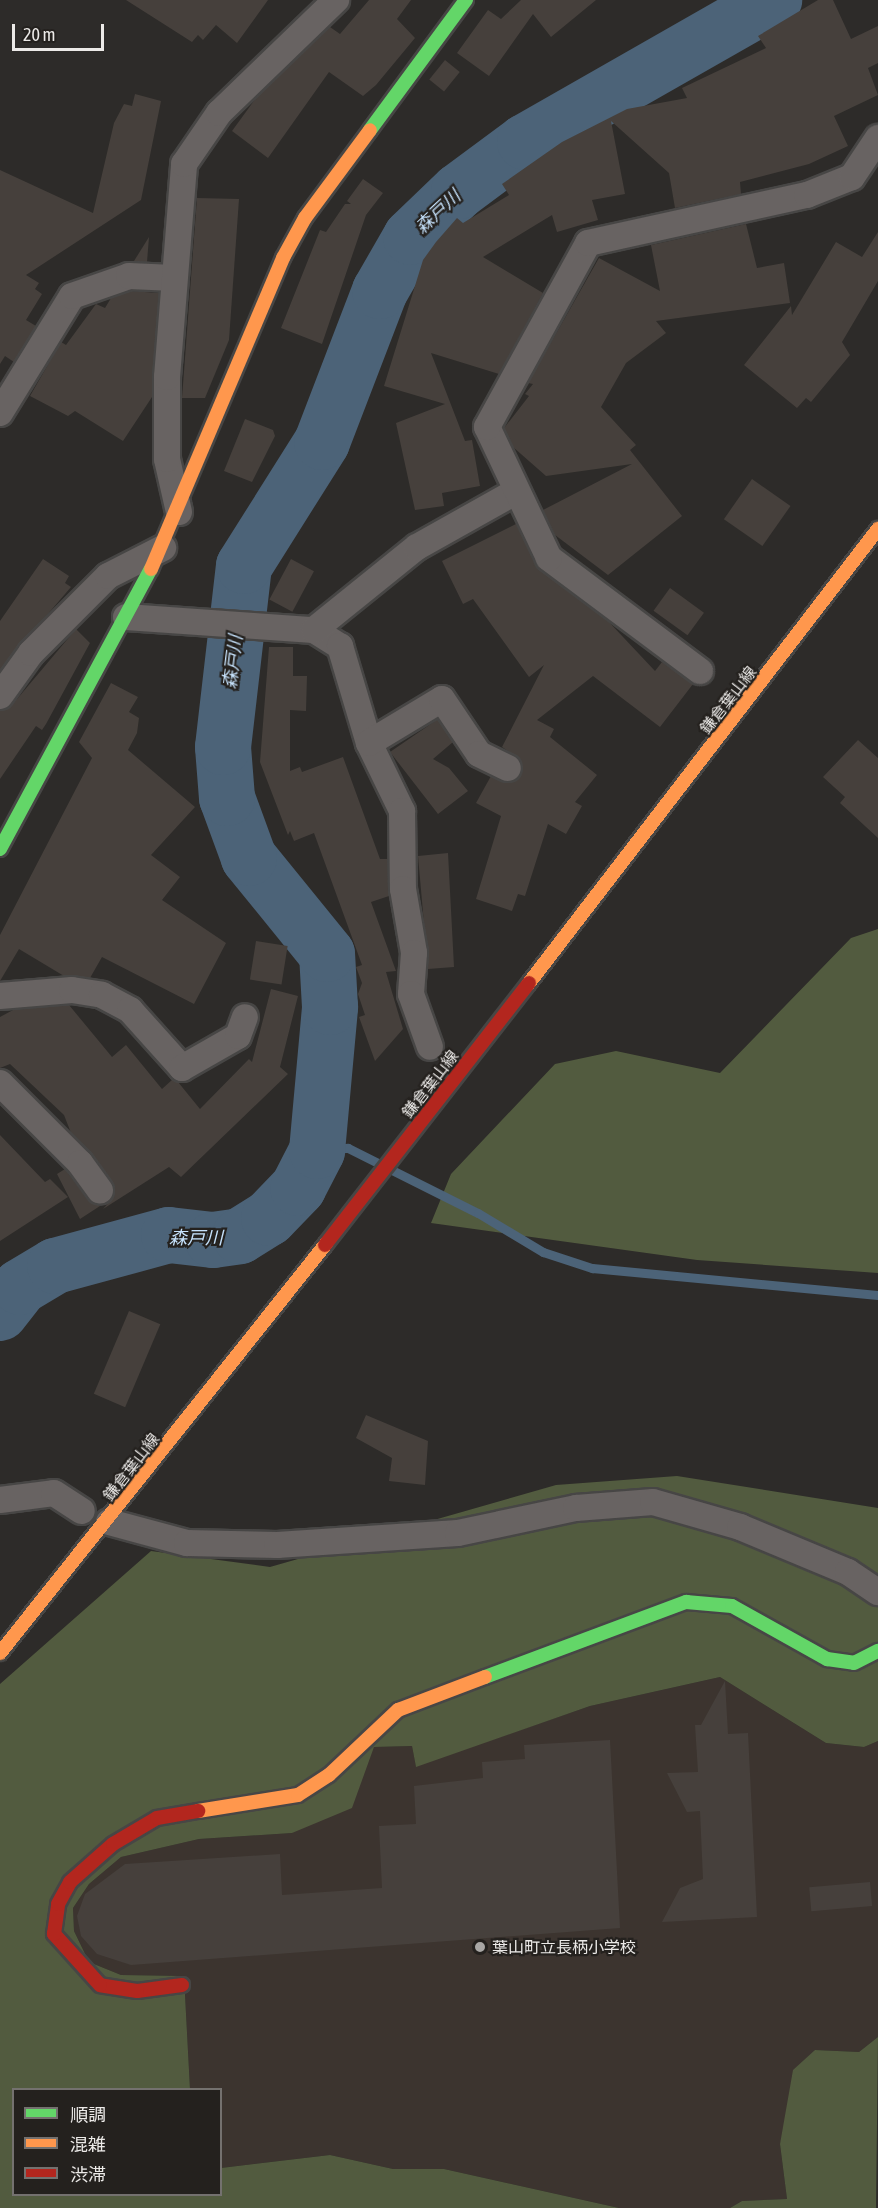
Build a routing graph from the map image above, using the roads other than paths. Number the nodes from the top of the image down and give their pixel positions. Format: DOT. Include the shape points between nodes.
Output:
graph roads {
  1 [pos="336,0"];
  2 [pos="466,0"];
  3 [pos="878,138"];
  4 [pos="174,278"];
  5 [pos="0,413"];
  6 [pos="515,492"];
  7 [pos="178,512"];
  8 [pos="878,529"];
  9 [pos="163,548"];
  10 [pos="126,617"];
  11 [pos="314,630"];
  12 [pos="699,671"];
  13 [pos="0,696"];
  14 [pos="369,743"];
  15 [pos="508,768"];
  16 [pos="0,849"];
  17 [pos="0,996"];
  18 [pos="245,1017"];
  19 [pos="430,1047"];
  20 [pos="0,1083"];
  21 [pos="100,1191"];
  22 [pos="0,1500"];
  23 [pos="82,1511"];
  24 [pos="109,1522"];
  25 [pos="878,1592"];
  26 [pos="878,1651"];
  27 [pos="0,1653"];
  28 [pos="182,1985"];
  1 -- 4 [label="street" via="219,113 184,164"];
  2 -- 7 [label="street" via="305,218 282,258"];
  3 -- 6 [label="street" via="852,177 807,195 588,243 487,427"];
  4 -- 5 [label="street" via="129,276 72,296"];
  4 -- 7 [label="street" via="167,459"];
  6 -- 11 [label="street" via="417,547"];
  6 -- 12 [label="street" via="549,558"];
  7 -- 9 [label="street"];
  8 -- 24 [label="street, 鎌倉葉山線"];
  9 -- 10 [label="street"];
  9 -- 13 [label="street" via="108,576 31,653"];
  10 -- 11 [label="street"];
  10 -- 16 [label="street"];
  11 -- 14 [label="street" via="340,646"];
  14 -- 15 [label="street" via="442,699 479,754"];
  14 -- 19 [label="street" via="402,811 403,889 414,953 411,993"];
  17 -- 18 [label="street" via="72,990 102,995 130,1010 182,1068 238,1036"];
  20 -- 21 [label="street" via="80,1163"];
  22 -- 23 [label="street" via="54,1493"];
  24 -- 25 [label="street" via="188,1543 277,1545 458,1533 576,1508 653,1502 740,1527 848,1572"];
  24 -- 27 [label="street, 鎌倉葉山線"];
  26 -- 28 [label="street" via="854,1663 840,1663 732,1606 677,1604 399,1710 329,1775 298,1795 157,1818 113,1844 70,1882 58,1904 54,1934 76,1965 100,1985 137,1991"];
}
